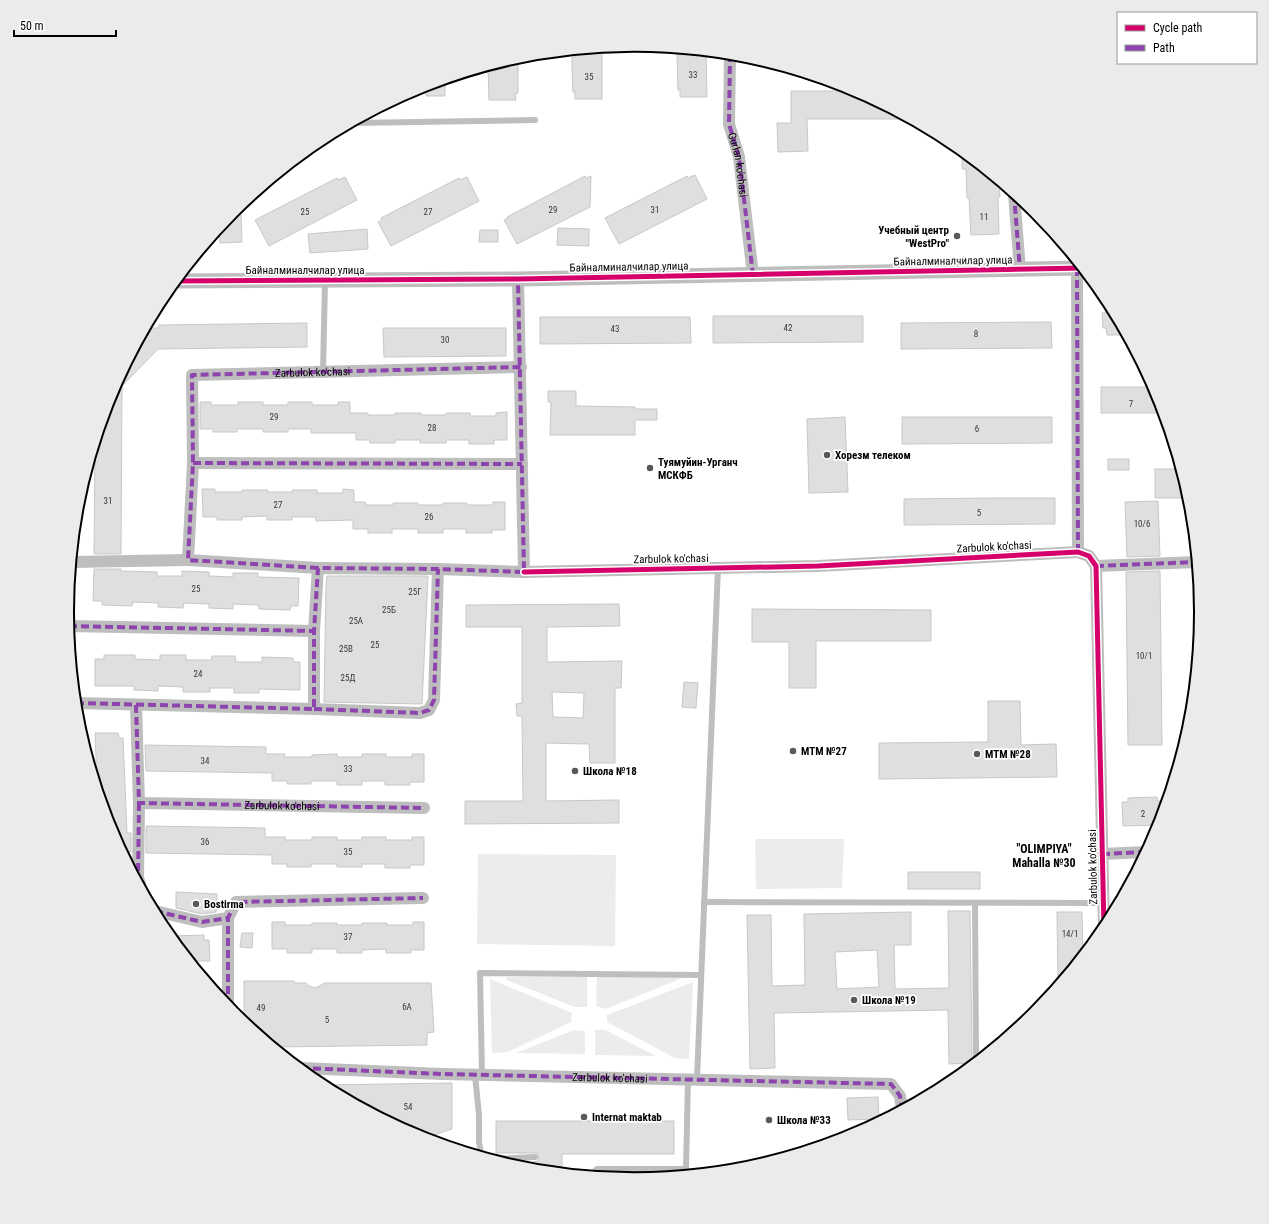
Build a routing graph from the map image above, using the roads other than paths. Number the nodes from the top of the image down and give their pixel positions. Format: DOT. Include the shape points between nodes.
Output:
graph roads {
  1 [pos="730,61"];
  2 [pos="535,120"];
  3 [pos="363,123"];
  4 [pos="1015,201"];
  5 [pos="1077,268"];
  6 [pos="1020,270"];
  7 [pos="1080,272"];
  8 [pos="753,275"];
  9 [pos="518,279"];
  10 [pos="325,280"];
  11 [pos="183,281"];
  12 [pos="521,367"];
  13 [pos="323,372"];
  14 [pos="192,463"];
  15 [pos="522,464"];
  16 [pos="1078,552"];
  17 [pos="188,560"];
  18 [pos="77,562"];
  19 [pos="1192,562"];
  20 [pos="1096,566"];
  21 [pos="318,568"];
  22 [pos="718,568"];
  23 [pos="438,569"];
  24 [pos="524,572"];
  25 [pos="75,626"];
  26 [pos="314,631"];
  27 [pos="82,703"];
  28 [pos="136,705"];
  29 [pos="314,709"];
  30 [pos="139,803"];
  31 [pos="424,808"];
  32 [pos="1140,852"];
  33 [pos="1102,854"];
  34 [pos="138,871"];
  35 [pos="423,898"];
  36 [pos="704,902"];
  37 [pos="975,903"];
  38 [pos="1103,903"];
  39 [pos="163,913"];
  40 [pos="1104,917"];
  41 [pos="228,918"];
  42 [pos="701,975"];
  43 [pos="228,997"];
  44 [pos="976,1056"];
  45 [pos="310,1068"];
  46 [pos="479,1075"];
  47 [pos="693,1079"];
  48 [pos="901,1104"];
  49 [pos="481,1150"];
  50 [pos="535,1157"];
  51 [pos="512,1158"];
  52 [pos="596,1171"];
  1 -- 8 [label="street, Gurlan ko'chasi" via="729,124 739,157"];
  2 -- 3 [label="lane"];
  4 -- 6 [label="street"];
  5 -- 6 [label="street, Байналминалчилар улица"];
  6 -- 8 [label="street, Байналминалчилар улица"];
  7 -- 16 [label="street"];
  8 -- 9 [label="street, Байналминалчилар улица"];
  9 -- 10 [label="street, Байналминалчилар улица"];
  9 -- 12 [label="street"];
  10 -- 11 [label="street, Байналминалчилар улица"];
  10 -- 13 [label="lane"];
  12 -- 13 [label="street, Zarbulok ko'chasi"];
  12 -- 15 [label="street"];
  13 -- 14 [label="street, Zarbulok ko'chasi" via="192,375"];
  14 -- 15 [label="street"];
  14 -- 17 [label="street, Zarbulok ko'chasi"];
  15 -- 24 [label="street"];
  16 -- 20 [label="street" via="1089,556"];
  16 -- 22 [label="street, Zarbulok ko'chasi" via="825,566"];
  17 -- 18 [label="street"];
  17 -- 21 [label="street, Zarbulok ko'chasi"];
  19 -- 20 [label="street"];
  20 -- 33 [label="street, Zarbulok ko'chasi"];
  21 -- 23 [label="street, Zarbulok ko'chasi"];
  21 -- 26 [label="street"];
  22 -- 24 [label="street, Zarbulok ko'chasi"];
  22 -- 36 [label="lane"];
  23 -- 24 [label="street, Zarbulok ko'chasi"];
  23 -- 29 [label="street" via="434,700 429,710 420,713"];
  25 -- 26 [label="street"];
  26 -- 29 [label="street"];
  27 -- 28 [label="street"];
  28 -- 29 [label="street"];
  28 -- 30 [label="street"];
  30 -- 31 [label="street, Zarbulok ko'chasi"];
  30 -- 34 [label="street"];
  32 -- 33 [label="street, Zarbulok ko'chasi"];
  33 -- 38 [label="street, Zarbulok ko'chasi"];
  35 -- 41 [label="street" via="236,902"];
  36 -- 37 [label="lane"];
  36 -- 42 [label="lane"];
  37 -- 38 [label="lane"];
  37 -- 44 [label="lane"];
  38 -- 40 [label="street, Zarbulok ko'chasi"];
  39 -- 41 [label="street" via="202,922"];
  41 -- 43 [label="street"];
  42 -- 46 [label="lane" via="480,973"];
  42 -- 47 [label="lane"];
  45 -- 46 [label="street, Zarbulok ko'chasi"];
  46 -- 47 [label="street, Zarbulok ko'chasi"];
  46 -- 49 [label="lane" via="479,1142"];
  47 -- 48 [label="street, Zarbulok ko'chasi" via="891,1084 900,1096"];
  47 -- 52 [label="lane" via="686,1169"];
  50 -- 51 [label="lane"];
}
